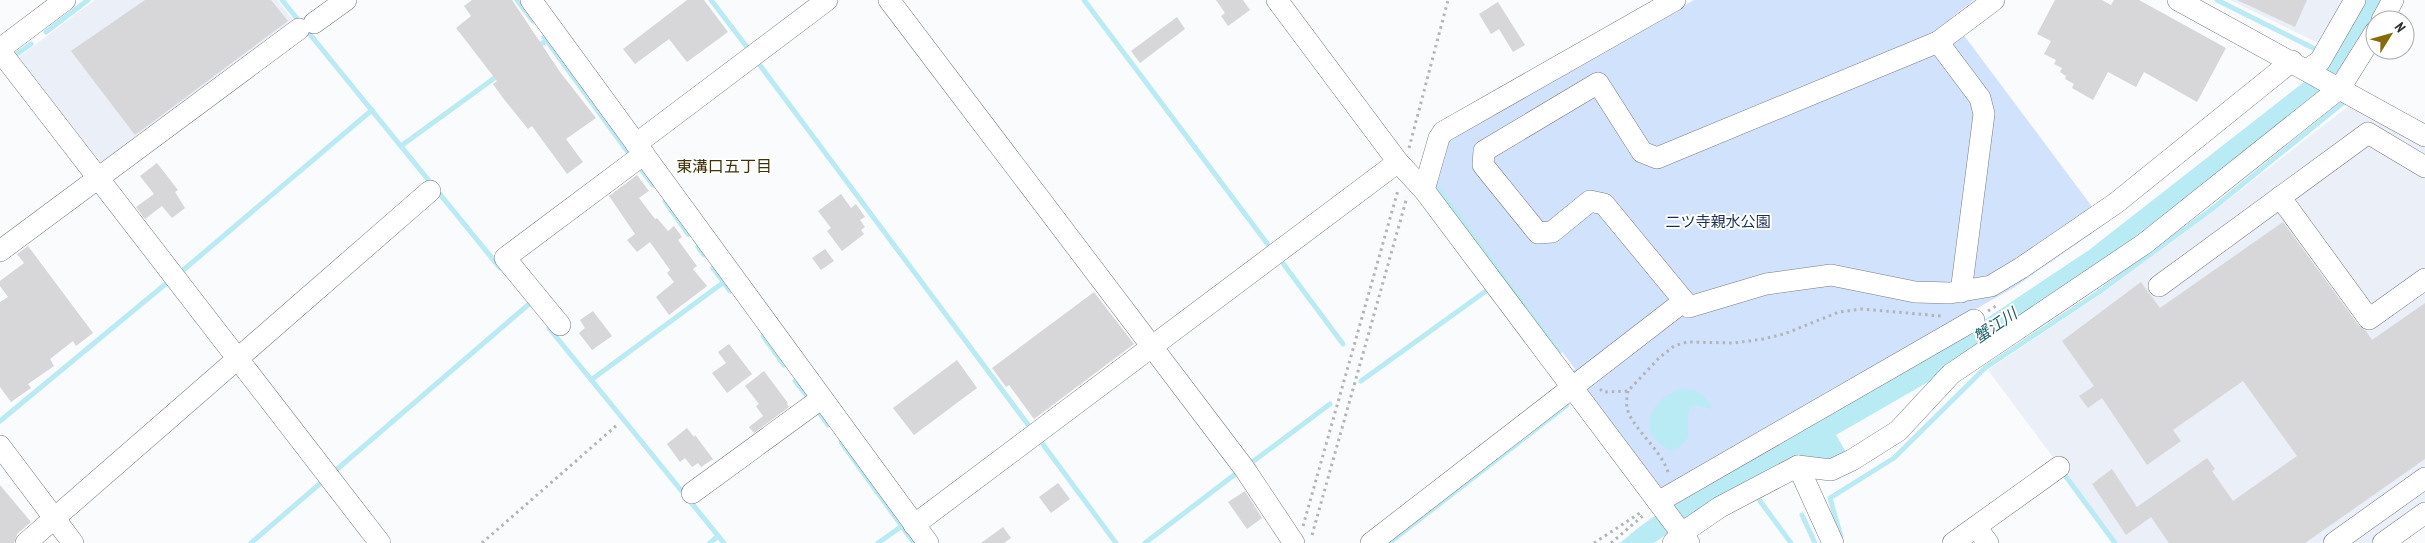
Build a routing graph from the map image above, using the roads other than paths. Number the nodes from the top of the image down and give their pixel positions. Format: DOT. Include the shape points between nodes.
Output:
graph roads {
  1 [pos="66,0"];
  2 [pos="346,0"];
  3 [pos="531,0"];
  4 [pos="827,0"];
  5 [pos="889,0"];
  6 [pos="1277,0"];
  7 [pos="1675,0"];
  8 [pos="1994,0"];
  9 [pos="2178,0"];
  10 [pos="2355,0"];
  11 [pos="1938,42"];
  12 [pos="2365,48"];
  13 [pos="0,50"];
  14 [pos="2304,68"];
  15 [pos="2340,88"];
  16 [pos="2425,136"];
  17 [pos="640,149"];
  18 [pos="2425,167"];
  19 [pos="1410,174"];
  20 [pos="99,178"];
  21 [pos="430,191"];
  22 [pos="2280,197"];
  23 [pos="0,251"];
  24 [pos="2425,279"];
  25 [pos="2159,286"];
  26 [pos="1961,292"];
  27 [pos="1684,301"];
  28 [pos="1974,320"];
  29 [pos="560,325"];
  30 [pos="1152,347"];
  31 [pos="238,359"];
  32 [pos="1580,381"];
  33 [pos="822,398"];
  34 [pos="0,446"];
  35 [pos="1798,466"];
  36 [pos="2059,467"];
  37 [pos="2425,478"];
  38 [pos="692,493"];
  39 [pos="1666,497"];
  40 [pos="2425,513"];
  41 [pos="55,518"];
  42 [pos="914,525"];
  43 [pos="1982,535"];
  44 [pos="1298,538"];
  45 [pos="1681,540"];
  46 [pos="26,543"];
  47 [pos="74,543"];
  48 [pos="380,543"];
  49 [pos="928,543"];
  50 [pos="1372,543"];
  51 [pos="1833,543"];
  52 [pos="1953,543"];
  53 [pos="2334,543"];
  54 [pos="2383,543"];
  1 -- 13 [label="street"];
  2 -- 20 [label="street"];
  3 -- 17 [label="street"];
  4 -- 17 [label="street"];
  5 -- 30 [label="street"];
  6 -- 19 [label="street"];
  7 -- 19 [label="street" via="1443,132"];
  8 -- 11 [label="street"];
  9 -- 14 [label="street"];
  10 -- 14 [label="street" via="2320,61"];
  11 -- 26 [label="street" via="1980,98 1984,114"];
  11 -- 27 [label="street" via="1657,158 1642,152 1598,83 1484,151 1483,165 1538,233 1552,232 1590,201 1604,204"];
  12 -- 15 [label="street"];
  13 -- 20 [label="street"];
  14 -- 15 [label="street"];
  14 -- 26 [label="street" via="2021,268 1991,286"];
  15 -- 16 [label="street"];
  15 -- 35 [label="street" via="2144,244 1952,374 1898,431 1831,470"];
  17 -- 29 [label="street" via="505,258"];
  17 -- 33 [label="street"];
  18 -- 22 [label="street" via="2368,133"];
  19 -- 30 [label="street"];
  19 -- 32 [label="street"];
  20 -- 23 [label="street"];
  20 -- 31 [label="street"];
  21 -- 31 [label="street"];
  22 -- 24 [label="street" via="2369,319"];
  22 -- 25 [label="street"];
  26 -- 27 [label="street" via="1915,292 1831,275 1766,284 1689,307"];
  27 -- 32 [label="street"];
  28 -- 39 [label="street"];
  30 -- 42 [label="street"];
  30 -- 44 [label="street"];
  31 -- 41 [label="street"];
  31 -- 48 [label="street"];
  32 -- 39 [label="street"];
  32 -- 50 [label="street"];
  33 -- 38 [label="street"];
  33 -- 42 [label="street"];
  34 -- 41 [label="street"];
  35 -- 45 [label="street" via="1720,507"];
  35 -- 51 [label="street"];
  36 -- 43 [label="street"];
  37 -- 53 [label="street"];
  39 -- 45 [label="street"];
  40 -- 54 [label="street"];
  41 -- 46 [label="street"];
  41 -- 47 [label="street"];
  42 -- 49 [label="street"];
  43 -- 52 [label="street"];
}
